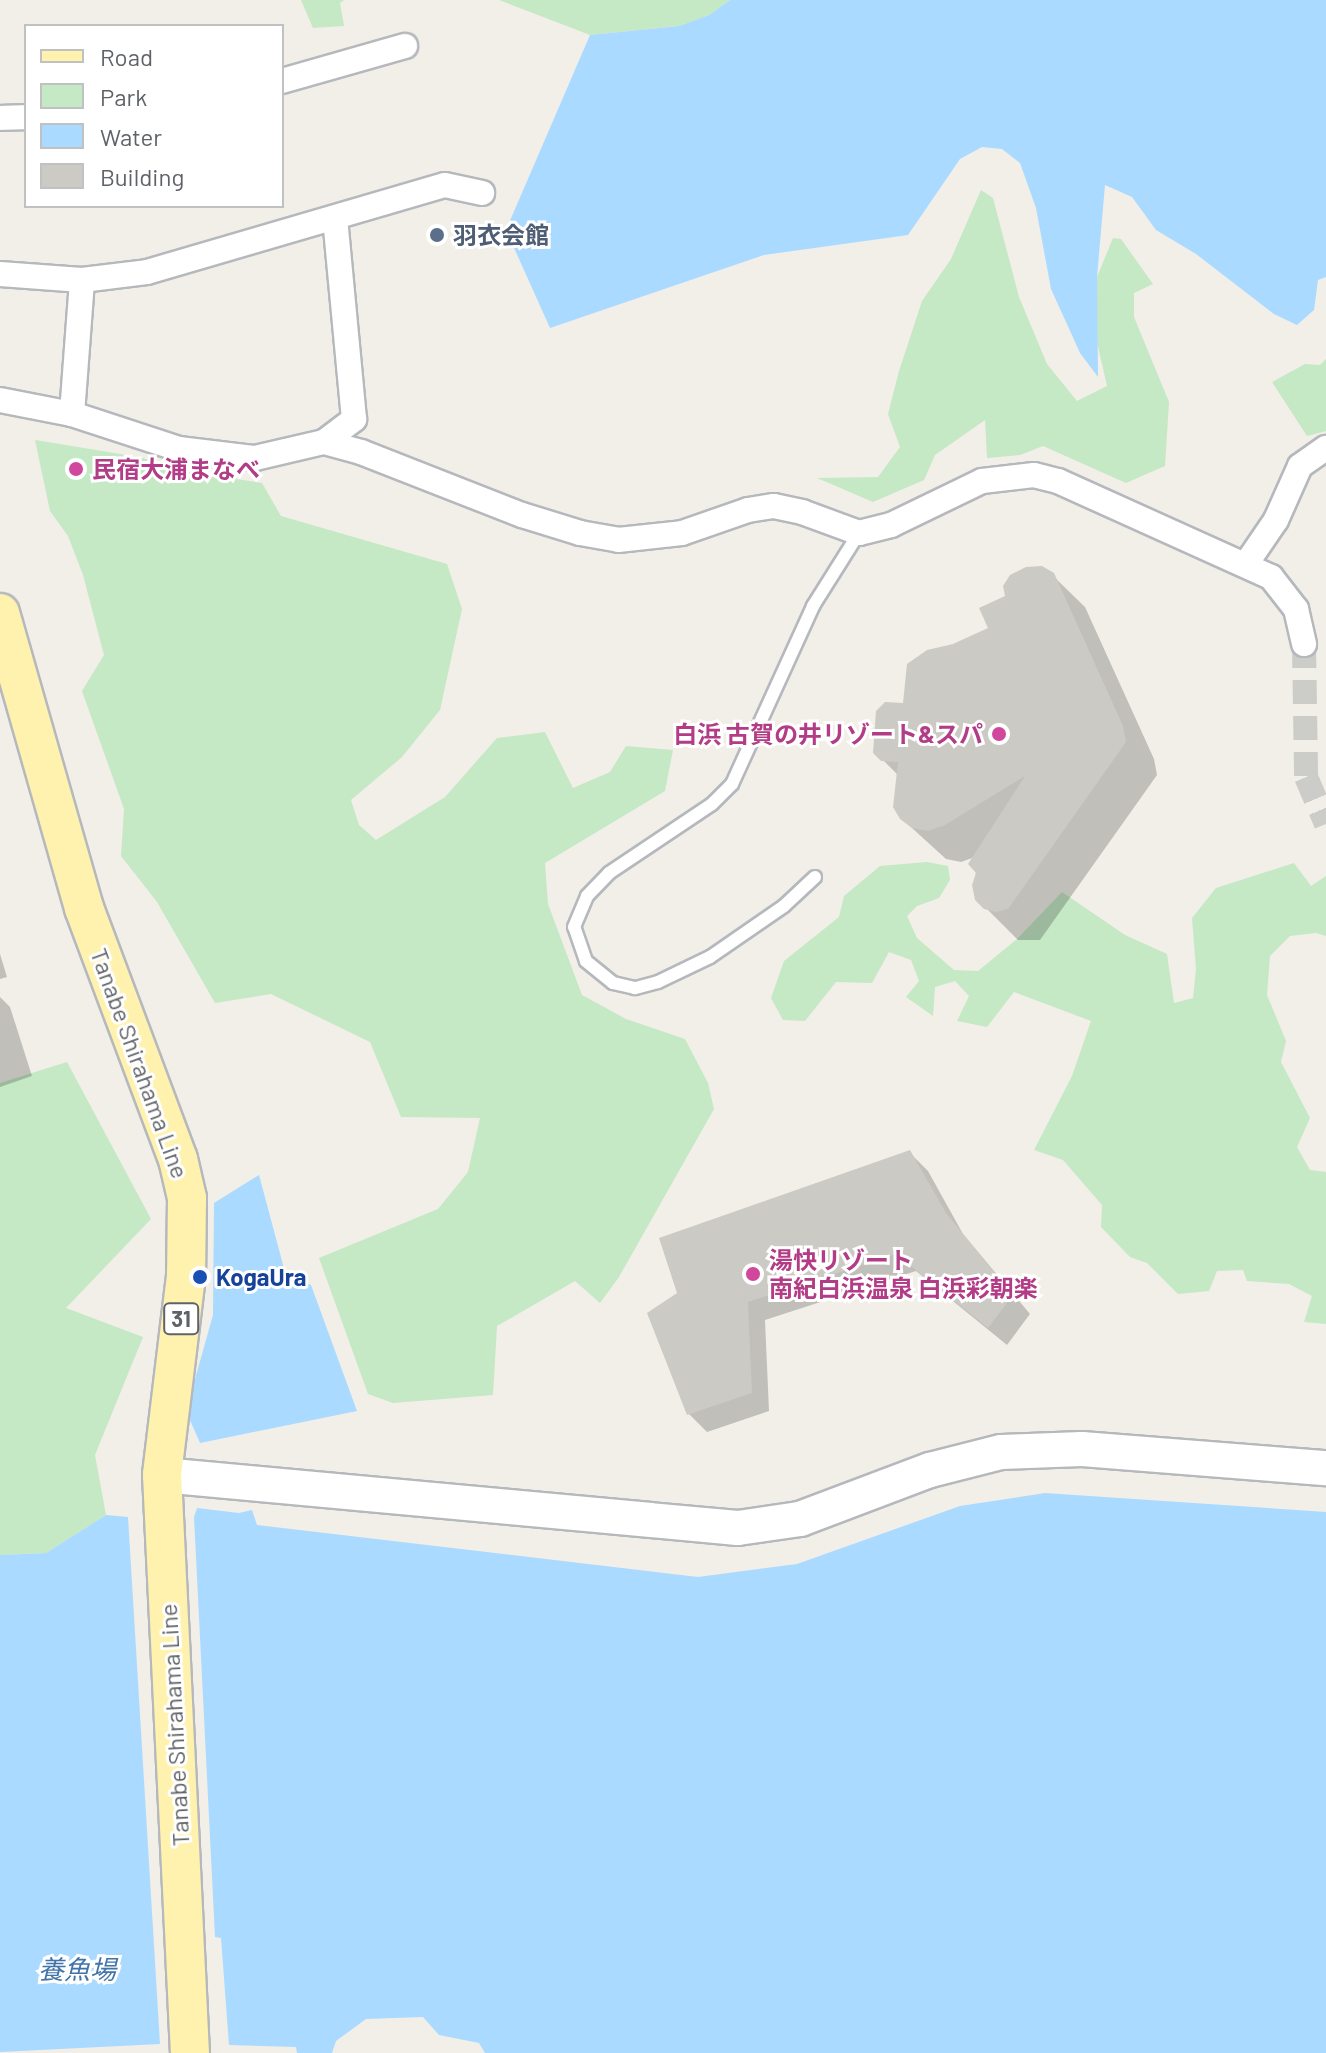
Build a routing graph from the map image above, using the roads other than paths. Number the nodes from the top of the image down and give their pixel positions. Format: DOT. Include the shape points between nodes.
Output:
graph roads {
  1 [pos="405,46"];
  2 [pos="284,80"];
  3 [pos="24,117"];
  4 [pos="0,118"];
  5 [pos="482,193"];
  6 [pos="335,219"];
  7 [pos="0,274"];
  8 [pos="82,280"];
  9 [pos="0,400"];
  10 [pos="72,414"];
  11 [pos="324,442"];
  12 [pos="1326,448"];
  13 [pos="859,533"];
  14 [pos="1246,564"];
  15 [pos="0,613"];
  16 [pos="1304,644"];
  17 [pos="815,877"];
  18 [pos="1326,1468"];
  19 [pos="162,1475"];
  20 [pos="190,2053"];
  1 -- 2 [label="street"];
  3 -- 4 [label="street"];
  5 -- 6 [label="street" via="445,185"];
  6 -- 8 [label="street" via="147,272"];
  6 -- 11 [label="street" via="354,419"];
  7 -- 8 [label="street"];
  8 -- 10 [label="street"];
  9 -- 10 [label="street"];
  10 -- 11 [label="street" via="179,449 255,458"];
  11 -- 13 [label="street" via="522,515 618,540 682,533 774,506"];
  12 -- 14 [label="street" via="1300,466 1276,520"];
  13 -- 14 [label="street" via="891,525 982,481 1034,475"];
  13 -- 17 [label="lane" via="813,606 732,784 712,804 609,873 587,896 574,927 586,961 613,983 635,988 710,957 784,906"];
  14 -- 16 [label="street" via="1271,577 1296,609"];
  15 -- 19 [label="main road, Tanabe Shirahama Line / 31" via="84,908 178,1159 187,1198 186,1276"];
  18 -- 19 [label="street" via="1082,1449 1001,1452 930,1470 800,1519 738,1528"];
  19 -- 20 [label="main road, Tanabe Shirahama Line / 31"];
}
